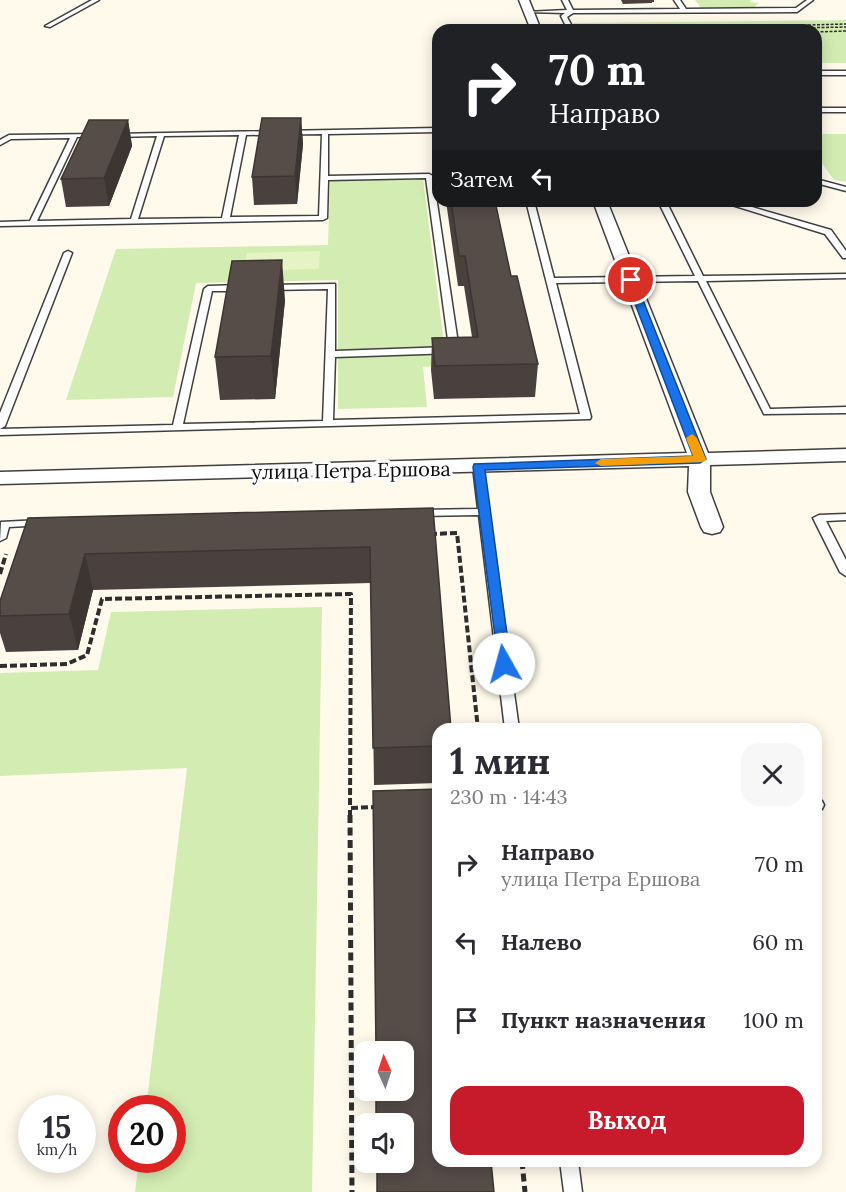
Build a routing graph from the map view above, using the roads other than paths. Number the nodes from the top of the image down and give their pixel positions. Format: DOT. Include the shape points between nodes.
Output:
graph roads {
  1 [pos="96,0"];
  2 [pos="524,0"];
  3 [pos="565,0"];
  4 [pos="677,0"];
  5 [pos="810,0"];
  6 [pos="769,5"];
  7 [pos="763,10"];
  8 [pos="684,11"];
  9 [pos="530,12"];
  10 [pos="571,12"];
  11 [pos="534,24"];
  12 [pos="568,24"];
  13 [pos="48,26"];
  14 [pos="846,73"];
  15 [pos="822,74"];
  16 [pos="822,110"];
  17 [pos="846,110"];
  18 [pos="432,130"];
  19 [pos="325,132"];
  20 [pos="243,133"];
  21 [pos="161,134"];
  22 [pos="75,136"];
  23 [pos="0,143"];
  24 [pos="324,178"];
  25 [pos="822,183"];
  26 [pos="846,189"];
  27 [pos="432,197"];
  28 [pos="433,207"];
  29 [pos="532,207"];
  30 [pos="602,207"];
  31 [pos="665,207"];
  32 [pos="743,207"];
  33 [pos="226,219"];
  34 [pos="134,221"];
  35 [pos="0,224"];
  36 [pos="32,224"];
  37 [pos="68,253"];
  38 [pos="846,256"];
  39 [pos="846,276"];
  40 [pos="701,279"];
  41 [pos="631,280"];
  42 [pos="551,281"];
  43 [pos="330,354"];
  44 [pos="846,410"];
  45 [pos="328,424"];
  46 [pos="0,426"];
  47 [pos="177,428"];
  48 [pos="0,432"];
  49 [pos="846,455"];
  50 [pos="700,459"];
  51 [pos="478,467"];
  52 [pos="0,478"];
  53 [pos="484,512"];
  54 [pos="400,514"];
  55 [pos="846,517"];
  56 [pos="53,523"];
  57 [pos="712,527"];
  58 [pos="5,541"];
  59 [pos="846,572"];
  60 [pos="511,723"];
  61 [pos="569,1167"];
  62 [pos="573,1192"];
  1 -- 13 [label="lane"];
  2 -- 9 [label="street"];
  3 -- 10 [label="lane"];
  4 -- 8 [label="lane"];
  5 -- 7 [label="lane" via="797,10"];
  6 -- 7 [label="lane"];
  7 -- 8 [label="lane"];
  8 -- 10 [label="lane"];
  9 -- 10 [label="lane"];
  9 -- 11 [label="street"];
  10 -- 12 [label="lane" via="564,16"];
  14 -- 15 [label="lane"];
  16 -- 17 [label="lane"];
  18 -- 19 [label="lane"];
  19 -- 20 [label="lane"];
  19 -- 24 [label="lane"];
  20 -- 21 [label="lane"];
  20 -- 33 [label="lane"];
  21 -- 22 [label="lane"];
  21 -- 34 [label="lane"];
  22 -- 23 [label="lane" via="9,137"];
  22 -- 36 [label="lane"];
  24 -- 27 [label="lane" via="429,176"];
  24 -- 33 [label="lane" via="323,218"];
  25 -- 26 [label="lane"];
  28 -- 43 [label="lane" via="454,350"];
  29 -- 42 [label="lane"];
  30 -- 41 [label="street"];
  31 -- 40 [label="lane"];
  32 -- 38 [label="lane" via="828,232"];
  33 -- 34 [label="lane"];
  34 -- 36 [label="lane"];
  35 -- 36 [label="lane"];
  37 -- 46 [label="lane"];
  39 -- 40 [label="lane"];
  40 -- 41 [label="lane"];
  40 -- 44 [label="lane" via="767,412"];
  41 -- 42 [label="lane"];
  41 -- 50 [label="street"];
  42 -- 45 [label="lane" via="586,417"];
  43 -- 45 [label="lane"];
  43 -- 47 [label="lane" via="332,286 208,289"];
  45 -- 47 [label="lane"];
  47 -- 48 [label="lane"];
  49 -- 50 [label="street, улица Петра Ершова"];
  50 -- 51 [label="street, улица Петра Ершова"];
  50 -- 57 [label="street" via="699,492"];
  51 -- 52 [label="street, улица Петра Ершова"];
  51 -- 53 [label="lane"];
  53 -- 54 [label="lane"];
  53 -- 60 [label="lane"];
  55 -- 59 [label="lane" via="819,518"];
  56 -- 58 [label="lane" via="5,524"];
  61 -- 62 [label="lane"];
}
